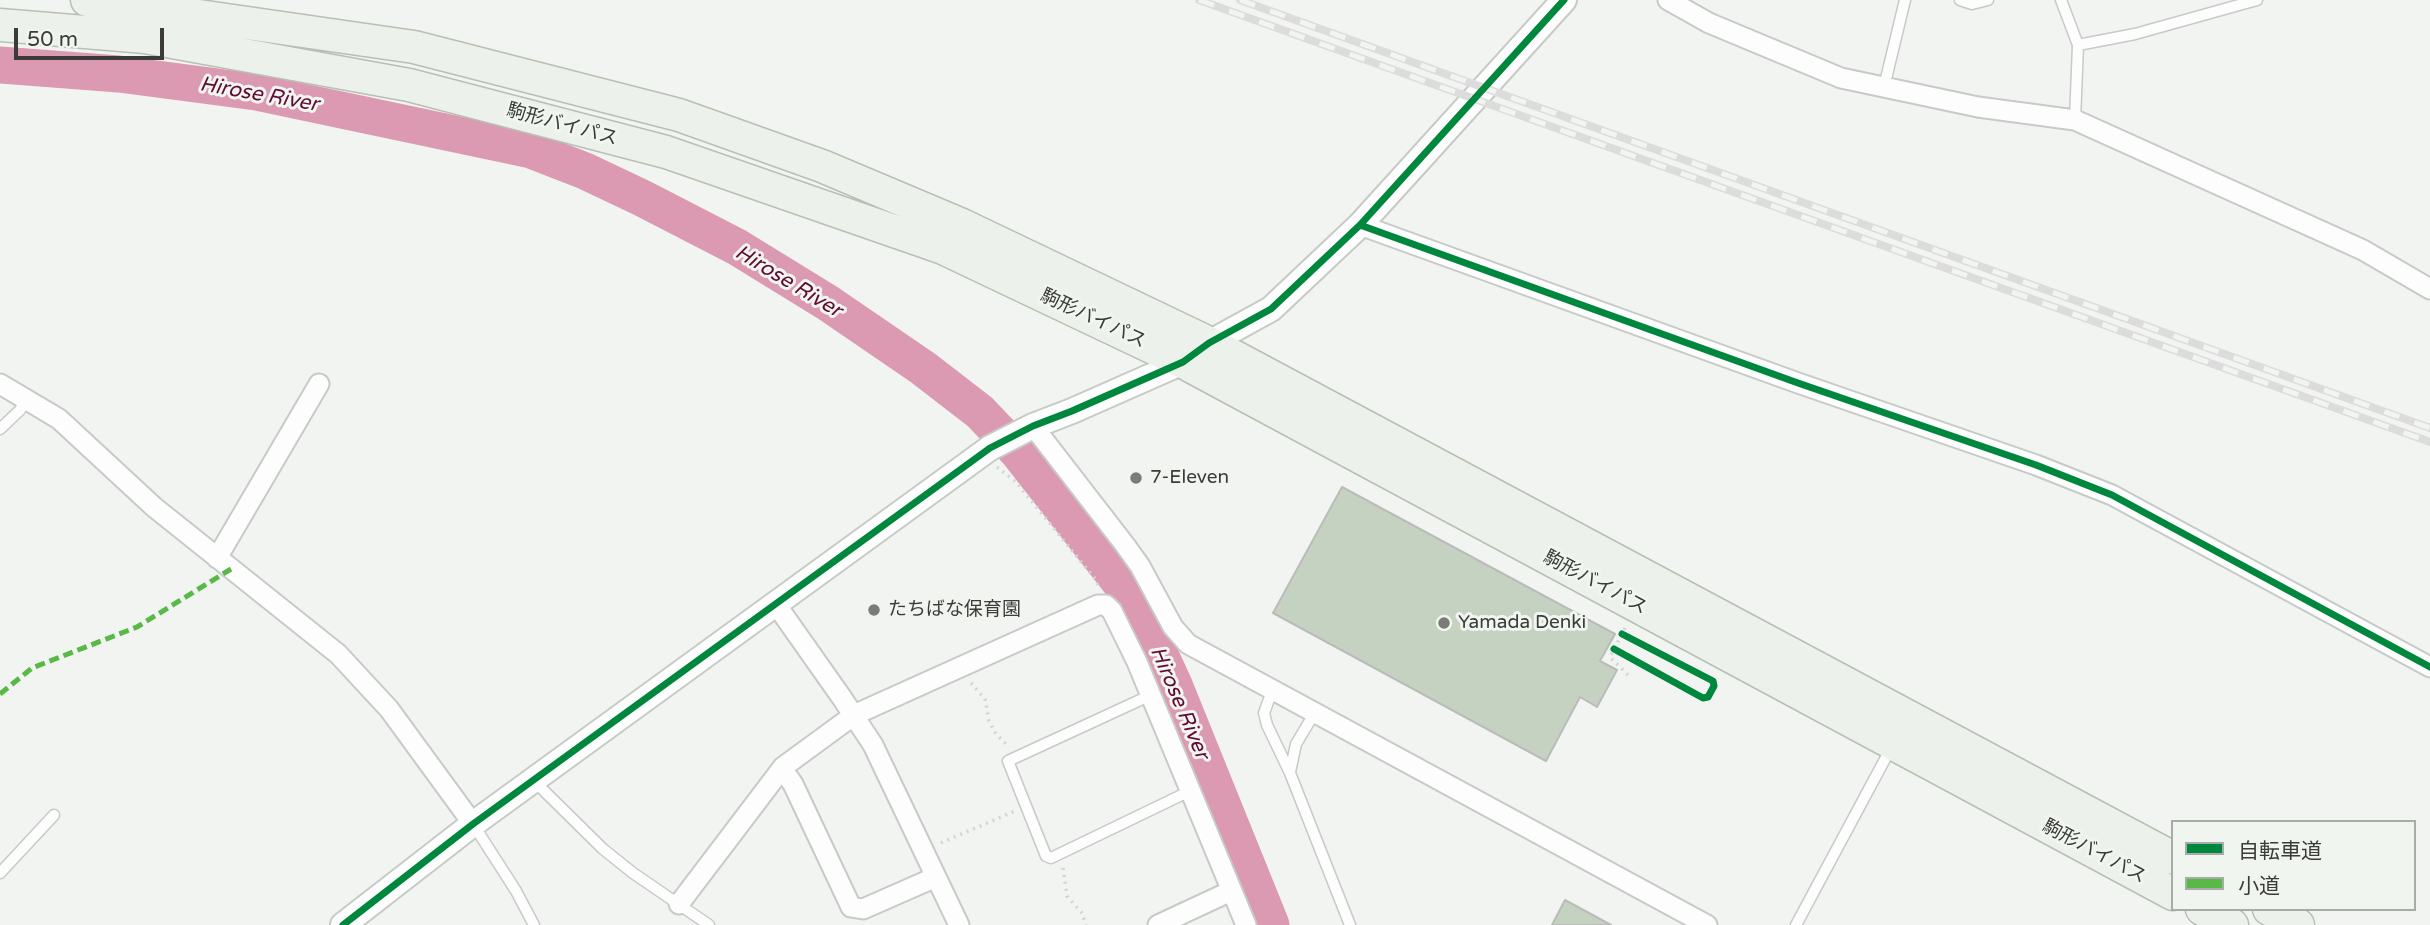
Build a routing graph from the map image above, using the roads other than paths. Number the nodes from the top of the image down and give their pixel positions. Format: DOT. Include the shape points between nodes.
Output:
graph roads {
  1 [pos="87,0"];
  2 [pos="1564,0"];
  3 [pos="1668,0"];
  4 [pos="1905,0"];
  5 [pos="1959,0"];
  6 [pos="1988,0"];
  7 [pos="2061,0"];
  8 [pos="2257,0"];
  9 [pos="0,25"];
  10 [pos="2078,45"];
  11 [pos="1884,88"];
  12 [pos="2075,120"];
  13 [pos="1360,225"];
  14 [pos="2430,289"];
  15 [pos="1209,343"];
  16 [pos="1183,362"];
  17 [pos="0,384"];
  18 [pos="319,384"];
  19 [pos="26,399"];
  20 [pos="0,429"];
  21 [pos="1027,429"];
  22 [pos="217,558"];
  23 [pos="775,603"];
  24 [pos="2430,667"];
  25 [pos="1272,691"];
  26 [pos="1151,695"];
  27 [pos="1864,713"];
  28 [pos="1314,714"];
  29 [pos="854,715"];
  30 [pos="1892,745"];
  31 [pos="780,771"];
  32 [pos="1290,772"];
  33 [pos="1945,773"];
  34 [pos="534,781"];
  35 [pos="1190,791"];
  36 [pos="54,815"];
  37 [pos="473,824"];
  38 [pos="2171,857"];
  39 [pos="0,873"];
  40 [pos="936,877"];
  41 [pos="1231,891"];
  42 [pos="2171,893"];
  43 [pos="679,904"];
  44 [pos="2206,911"];
  45 [pos="2273,911"];
  46 [pos="343,925"];
  47 [pos="534,925"];
  48 [pos="709,925"];
  49 [pos="959,925"];
  50 [pos="1158,925"];
  51 [pos="1246,925"];
  52 [pos="1350,925"];
  53 [pos="1707,925"];
  54 [pos="1796,925"];
  55 [pos="2232,925"];
  56 [pos="2298,925"];
  1 -- 15 [label="main road, 駒形バイパス" via="414,47 679,115 822,166 962,225"];
  2 -- 13 [label="street"];
  3 -- 11 [label="street" via="1709,23 1841,78"];
  4 -- 11 [label="lane"];
  5 -- 6 [label="lane" via="1972,4"];
  7 -- 10 [label="lane"];
  8 -- 10 [label="lane"];
  9 -- 16 [label="main road, 駒形バイパス" via="145,37 409,85 666,152 943,248"];
  10 -- 12 [label="lane"];
  11 -- 12 [label="street"];
  12 -- 14 [label="street" via="2363,250"];
  13 -- 15 [label="street" via="1270,309"];
  13 -- 24 [label="street" via="2112,495"];
  15 -- 16 [label="street"];
  15 -- 38 [label="main road, 駒形バイパス"];
  16 -- 21 [label="street"];
  16 -- 30 [label="main road, 駒形バイパス"];
  17 -- 19 [label="street"];
  18 -- 22 [label="street"];
  19 -- 20 [label="lane"];
  19 -- 22 [label="street" via="59,419 153,507"];
  21 -- 23 [label="street" via="987,450"];
  21 -- 25 [label="street" via="1132,555 1173,627 1188,644"];
  22 -- 37 [label="street" via="338,654 389,709"];
  23 -- 29 [label="street"];
  23 -- 34 [label="street"];
  25 -- 28 [label="street"];
  25 -- 32 [label="lane" via="1264,713"];
  26 -- 29 [label="street" via="1112,611 1098,605"];
  26 -- 35 [label="street"];
  26 -- 35 [label="lane" via="1008,761 1046,856 1051,858"];
  27 -- 33 [label="main road" via="1908,737"];
  28 -- 32 [label="lane" via="1296,744"];
  28 -- 53 [label="street"];
  29 -- 31 [label="street"];
  29 -- 40 [label="street"];
  30 -- 33 [label="main road, 駒形バイパス"];
  30 -- 54 [label="lane"];
  31 -- 40 [label="street" via="793,784 851,906 863,909"];
  31 -- 43 [label="street"];
  32 -- 52 [label="lane"];
  33 -- 42 [label="main road, 駒形バイパス"];
  34 -- 37 [label="street"];
  34 -- 43 [label="lane" via="603,849"];
  35 -- 41 [label="street"];
  36 -- 39 [label="lane"];
  37 -- 46 [label="street"];
  37 -- 47 [label="lane"];
  40 -- 49 [label="street"];
  41 -- 50 [label="street"];
  41 -- 51 [label="street"];
  43 -- 48 [label="lane"];
  44 -- 55 [label="main road"];
  45 -- 56 [label="main road"];
}
